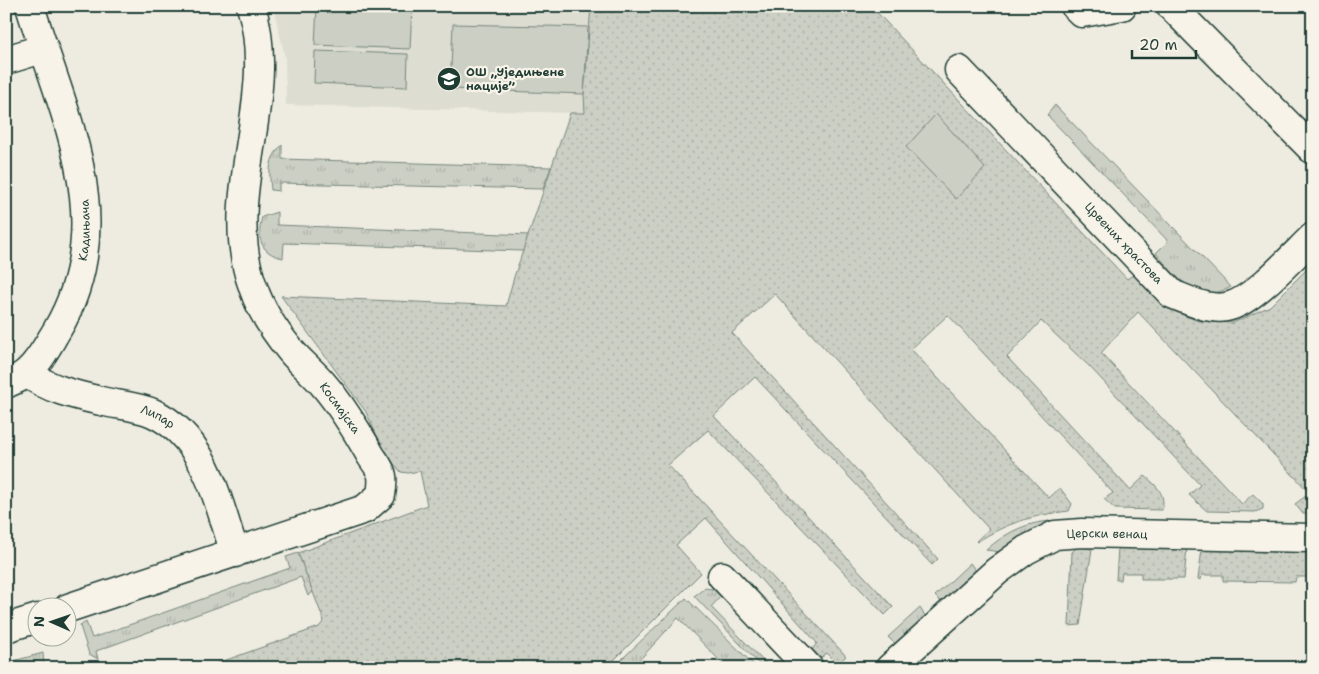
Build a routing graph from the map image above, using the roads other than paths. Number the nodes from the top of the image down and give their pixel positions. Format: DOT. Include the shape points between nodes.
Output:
graph roads {
  1 [pos="30,6"];
  2 [pos="251,6"];
  3 [pos="1075,6"];
  4 [pos="1122,6"];
  5 [pos="1170,6"];
  6 [pos="42,49"];
  7 [pos="6,60"];
  8 [pos="959,70"];
  9 [pos="1313,150"];
  10 [pos="1313,237"];
  11 [pos="16,378"];
  12 [pos="1313,538"];
  13 [pos="235,553"];
  14 [pos="722,576"];
  15 [pos="78,605"];
  16 [pos="28,621"];
  17 [pos="6,628"];
  18 [pos="809,668"];
  19 [pos="890,668"];
  1 -- 6 [label="street, Кадињача"];
  2 -- 13 [label="street, Космајска" via="259,62 242,199 243,253 247,271 270,324 350,420 382,474 382,485 381,495 365,509"];
  3 -- 4 [label="street" via="1082,13"];
  5 -- 9 [label="street"];
  6 -- 7 [label="street"];
  6 -- 11 [label="street, Кадињача" via="82,174 86,209 83,248 78,282 66,314 50,342"];
  8 -- 10 [label="street, Црвених храстова" via="1172,294 1211,307 1232,306 1254,292"];
  11 -- 13 [label="street, Липар" via="150,412 176,429 201,460"];
  12 -- 19 [label="street, Церски венац" via="1055,535 1026,550 997,571"];
  13 -- 15 [label="street, Космајска"];
  14 -- 18 [label="street"];
  16 -- 17 [label="street"];
}
